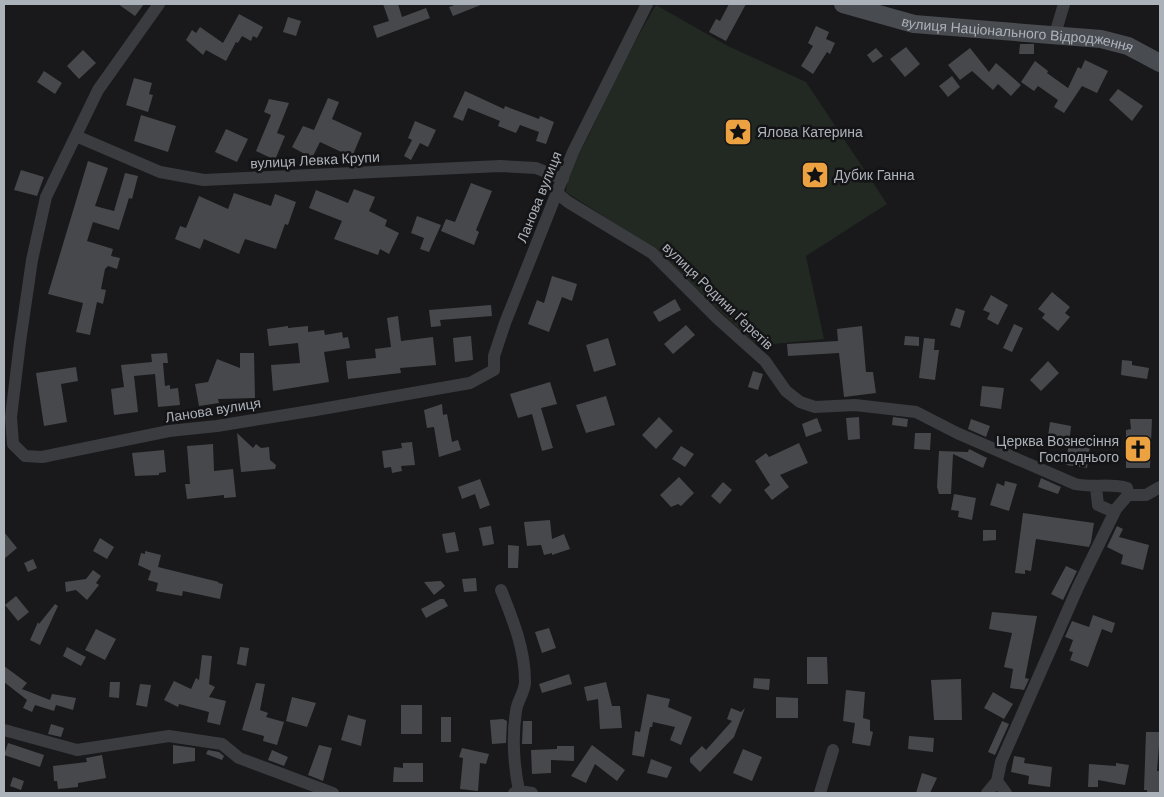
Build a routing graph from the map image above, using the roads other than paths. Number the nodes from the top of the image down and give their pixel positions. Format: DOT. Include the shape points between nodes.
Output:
graph roads {
  1 [pos="159,4"];
  2 [pos="647,4"];
  3 [pos="843,4"];
  4 [pos="1064,4"];
  5 [pos="1055,34"];
  6 [pos="1160,63"];
  7 [pos="76,136"];
  8 [pos="563,179"];
  9 [pos="558,193"];
  10 [pos="1096,487"];
  11 [pos="1160,487"];
  12 [pos="1128,495"];
  13 [pos="1114,512"];
  14 [pos="501,590"];
  15 [pos="4,730"];
  16 [pos="833,750"];
  17 [pos="997,782"];
  18 [pos="333,793"];
  19 [pos="521,793"];
  20 [pos="820,793"];
  21 [pos="988,793"];
  22 [pos="1006,793"];
  1 -- 7 [label="street, Ланова вулиця" via="98,90"];
  2 -- 8 [label="street, Ланова вулиця" via="573,152"];
  3 -- 5 [label="street, вулиця Національного Відродження" via="914,24"];
  4 -- 5 [label="street"];
  5 -- 6 [label="street, вулиця Національного Відродження" via="1101,39 1128,46"];
  7 -- 8 [label="street, вулиця Левка Крупи" via="160,172 204,180 500,166 536,168"];
  7 -- 9 [label="street, Ланова вулиця" via="46,197 32,260 11,417 13,444 25,456 42,457 169,431 217,426 470,383 494,370 494,356 505,323"];
  8 -- 9 [label="street, Ланова вулиця"];
  9 -- 10 [label="street, вулиця Родини Ґеретів" via="652,253 765,361 786,391 800,402 815,407 855,405 916,412 1075,484"];
  10 -- 12 [label="street, вулиця Родини Ґеретів" via="1120,486 1127,488"];
  10 -- 13 [label="street" via="1098,505"];
  11 -- 12 [label="street" via="1146,495"];
  12 -- 13 [label="street"];
  13 -- 17 [label="street" via="1045,658 1001,762"];
  14 -- 19 [label="street" via="515,624 524,659 525,685 516,710 515,746"];
  15 -- 18 [label="street" via="77,750 169,736 222,744 239,758"];
  16 -- 20 [label="street"];
  17 -- 21 [label="street"];
  17 -- 22 [label="street"];
}
